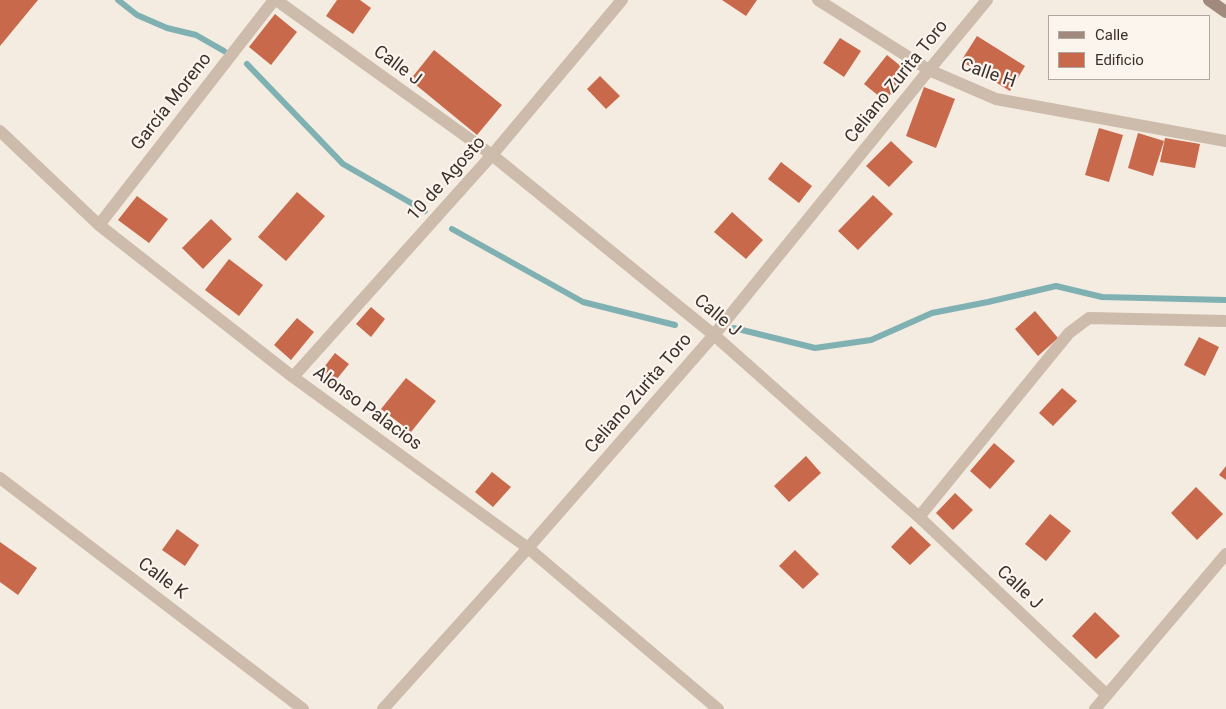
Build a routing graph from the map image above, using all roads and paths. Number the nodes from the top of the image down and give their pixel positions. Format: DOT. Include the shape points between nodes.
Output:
graph roads {
  1 [pos="275,0"];
  2 [pos="622,0"];
  3 [pos="818,0"];
  4 [pos="987,0"];
  5 [pos="1209,0"];
  6 [pos="1226,12"];
  7 [pos="929,70"];
  8 [pos="0,131"];
  9 [pos="1226,140"];
  10 [pos="492,156"];
  11 [pos="99,225"];
  12 [pos="1226,321"];
  13 [pos="714,335"];
  14 [pos="293,377"];
  15 [pos="0,478"];
  16 [pos="919,517"];
  17 [pos="528,548"];
  18 [pos="1221,559"];
  19 [pos="1107,695"];
  20 [pos="303,709"];
  21 [pos="383,709"];
  22 [pos="718,709"];
  1 -- 10 [label="street, Calle J"];
  1 -- 11 [label="street, García Moreno"];
  2 -- 10 [label="street, 10 de Agosto"];
  3 -- 7 [label="street, Calle H"];
  4 -- 7 [label="street, Celiano Zurita Toro"];
  5 -- 6 [label="street"];
  7 -- 9 [label="street, Calle H" via="996,98"];
  7 -- 13 [label="street, Celiano Zurita Toro"];
  8 -- 11 [label="street, Alonso Palacios"];
  10 -- 13 [label="street, Calle J"];
  10 -- 14 [label="street, 10 de Agosto"];
  11 -- 14 [label="street, Alonso Palacios"];
  12 -- 16 [label="street" via="1089,318 1069,333"];
  13 -- 16 [label="street, Calle J"];
  13 -- 17 [label="street, Celiano Zurita Toro"];
  14 -- 17 [label="street, Alonso Palacios"];
  15 -- 20 [label="street, Calle K"];
  16 -- 19 [label="street, Calle J"];
  17 -- 21 [label="street, Celiano Zurita Toro"];
  17 -- 22 [label="street, Alonso Palacios"];
  18 -- 19 [label="street"];
  18 -- 19 [label="street" via="1095,709"];
}
